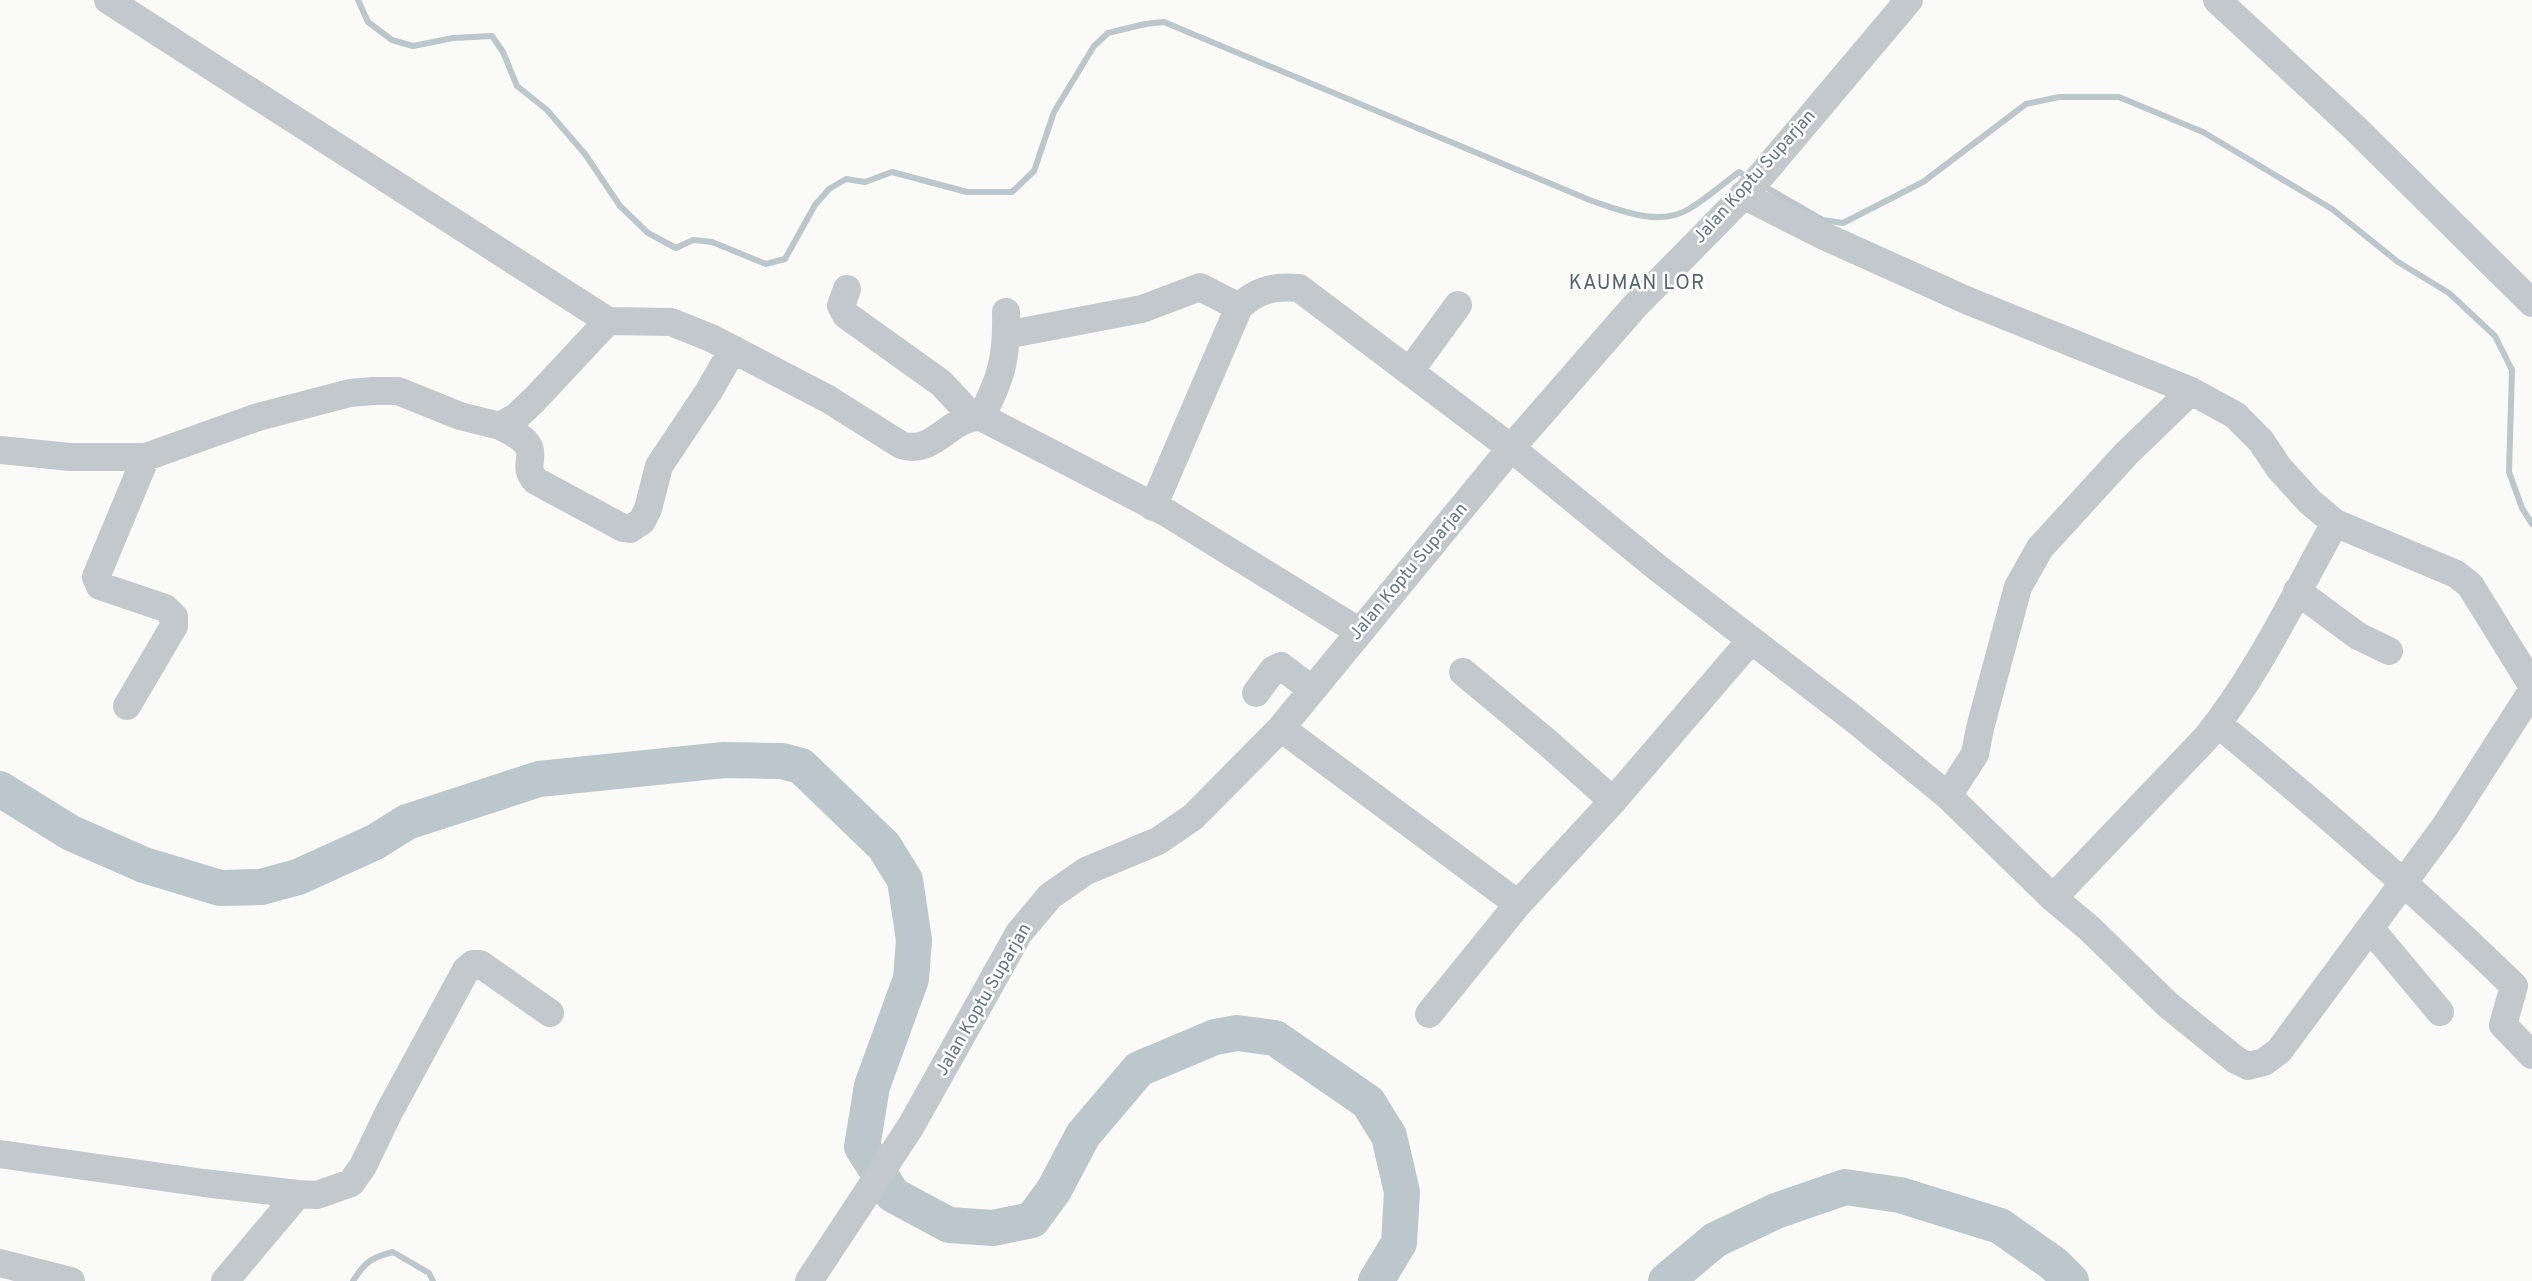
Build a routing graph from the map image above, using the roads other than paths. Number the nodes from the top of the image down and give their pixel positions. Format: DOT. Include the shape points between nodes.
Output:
graph roads {
  1 [pos="108,0"];
  2 [pos="1909,0"];
  3 [pos="2217,0"];
  4 [pos="1746,193"];
  5 [pos="847,289"];
  6 [pos="2532,303"];
  7 [pos="1458,305"];
  8 [pos="1239,307"];
  9 [pos="608,321"];
  10 [pos="733,348"];
  11 [pos="1410,370"];
  12 [pos="2192,391"];
  13 [pos="977,417"];
  14 [pos="500,426"];
  15 [pos="1511,448"];
  16 [pos="0,450"];
  17 [pos="146,458"];
  18 [pos="1153,507"];
  19 [pos="2335,523"];
  20 [pos="2297,591"];
  21 [pos="1360,632"];
  22 [pos="1751,640"];
  23 [pos="2389,651"];
  24 [pos="1463,672"];
  25 [pos="2532,685"];
  26 [pos="1311,688"];
  27 [pos="2532,691"];
  28 [pos="1256,693"];
  29 [pos="127,706"];
  30 [pos="2218,724"];
  31 [pos="1281,728"];
  32 [pos="1948,796"];
  33 [pos="1613,801"];
  34 [pos="2405,883"];
  35 [pos="2053,898"];
  36 [pos="1518,904"];
  37 [pos="2370,928"];
  38 [pos="2523,981"];
  39 [pos="550,1012"];
  40 [pos="2440,1012"];
  41 [pos="1429,1014"];
  42 [pos="2532,1055"];
  43 [pos="0,1154"];
  44 [pos="298,1194"];
  45 [pos="0,1263"];
  46 [pos="71,1281"];
  47 [pos="225,1281"];
  48 [pos="809,1281"];
  1 -- 9 [label="street"];
  2 -- 4 [label="street, Jalan Koptu Suparjan"];
  3 -- 6 [label="street" via="2356,129"];
  4 -- 12 [label="street" via="1824,236 1966,300"];
  4 -- 15 [label="street, Jalan Koptu Suparjan" via="1634,307"];
  5 -- 13 [label="street" via="841,306 846,315 941,382"];
  7 -- 11 [label="street"];
  8 -- 11 [label="street" via="1252,294 1280,286 1299,288"];
  8 -- 13 [label="street" via="1200,287 1142,309 1005,336 996,387"];
  8 -- 18 [label="street"];
  9 -- 10 [label="street" via="671,322"];
  9 -- 14 [label="street" via="535,399 516,417"];
  10 -- 13 [label="street" via="828,399 901,445 923,447"];
  10 -- 14 [label="street" via="709,391 659,466 642,521 630,529 536,481 528,467 530,451 527,444"];
  11 -- 15 [label="street"];
  12 -- 19 [label="street" via="2235,415 2261,441 2279,468 2309,501"];
  12 -- 32 [label="street" via="2126,454 2040,548 2018,587 1975,754"];
  13 -- 18 [label="street"];
  14 -- 17 [label="street" via="460,416 398,391 350,393 258,417"];
  15 -- 21 [label="street, Jalan Koptu Suparjan"];
  15 -- 22 [label="street"];
  16 -- 17 [label="street" via="70,457"];
  17 -- 29 [label="street" via="96,577 100,586 164,608 174,617 174,626"];
  18 -- 21 [label="street" via="1299,592"];
  19 -- 20 [label="street"];
  19 -- 25 [label="street" via="2456,574 2470,585"];
  20 -- 23 [label="street" via="2358,636"];
  20 -- 30 [label="street"];
  21 -- 26 [label="street, Jalan Koptu Suparjan"];
  22 -- 32 [label="street"];
  22 -- 33 [label="street"];
  24 -- 33 [label="street"];
  26 -- 28 [label="street" via="1281,666 1273,670"];
  26 -- 31 [label="street, Jalan Koptu Suparjan"];
  27 -- 34 [label="street"];
  30 -- 34 [label="street"];
  30 -- 35 [label="street"];
  31 -- 36 [label="street"];
  31 -- 48 [label="street, Jalan Koptu Suparjan" via="1193,817 1158,841 1086,871 1050,896 1019,933 912,1126"];
  32 -- 35 [label="street"];
  33 -- 36 [label="street"];
  34 -- 37 [label="street"];
  34 -- 38 [label="street" via="2472,944"];
  35 -- 37 [label="street" via="2168,1005 2236,1060 2248,1066 2264,1062 2279,1051"];
  36 -- 41 [label="street"];
  37 -- 40 [label="street"];
  38 -- 42 [label="street" via="2503,1025"];
  39 -- 44 [label="street" via="480,964 472,964 458,981 351,1183 318,1195"];
  43 -- 44 [label="street"];
  44 -- 47 [label="street"];
  45 -- 46 [label="street"];
}
